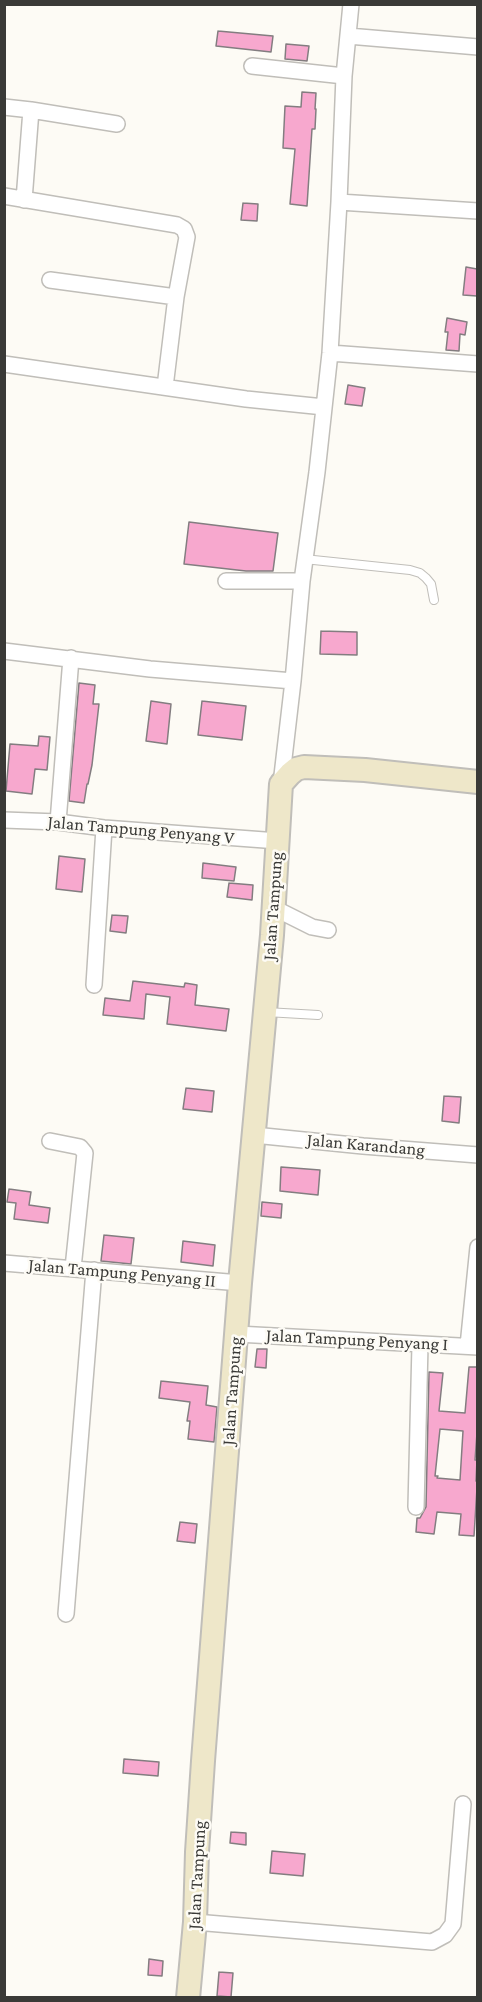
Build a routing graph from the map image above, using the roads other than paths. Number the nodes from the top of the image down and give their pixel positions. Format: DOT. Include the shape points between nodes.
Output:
graph roads {
  1 [pos="351,4"];
  2 [pos="348,36"];
  3 [pos="477,47"];
  4 [pos="252,66"];
  5 [pos="344,76"];
  6 [pos="4,107"];
  7 [pos="31,110"];
  8 [pos="117,124"];
  9 [pos="4,196"];
  10 [pos="24,200"];
  11 [pos="339,202"];
  12 [pos="477,211"];
  13 [pos="50,280"];
  14 [pos="176,297"];
  15 [pos="330,352"];
  16 [pos="4,364"];
  17 [pos="477,364"];
  18 [pos="165,387"];
  19 [pos="324,407"];
  20 [pos="304,559"];
  21 [pos="226,581"];
  22 [pos="302,581"];
  23 [pos="434,600"];
  24 [pos="4,651"];
  25 [pos="71,658"];
  26 [pos="293,681"];
  27 [pos="477,782"];
  28 [pos="281,784"];
  29 [pos="4,820"];
  30 [pos="58,822"];
  31 [pos="104,828"];
  32 [pos="278,841"];
  33 [pos="274,908"];
  34 [pos="328,930"];
  35 [pos="94,985"];
  36 [pos="265,1012"];
  37 [pos="318,1015"];
  38 [pos="254,1135"];
  39 [pos="50,1141"];
  40 [pos="477,1155"];
  41 [pos="477,1247"];
  42 [pos="4,1263"];
  43 [pos="73,1268"];
  44 [pos="94,1270"];
  45 [pos="240,1283"];
  46 [pos="237,1334"];
  47 [pos="420,1345"];
  48 [pos="473,1346"];
  49 [pos="416,1507"];
  50 [pos="66,1614"];
  51 [pos="463,1804"];
  52 [pos="195,1922"];
  53 [pos="188,1998"];
  1 -- 2 [label="street"];
  2 -- 3 [label="street"];
  2 -- 5 [label="street"];
  4 -- 5 [label="street"];
  5 -- 11 [label="street"];
  6 -- 7 [label="street"];
  7 -- 8 [label="street"];
  7 -- 10 [label="street"];
  9 -- 10 [label="street"];
  10 -- 14 [label="street" via="184,229 187,237"];
  11 -- 12 [label="street"];
  11 -- 15 [label="street"];
  13 -- 14 [label="street"];
  14 -- 18 [label="street"];
  15 -- 17 [label="street"];
  15 -- 19 [label="street"];
  16 -- 18 [label="street"];
  18 -- 19 [label="street"];
  19 -- 20 [label="street"];
  20 -- 22 [label="street"];
  20 -- 23 [label="lane" via="420,573 431,584"];
  21 -- 22 [label="street"];
  22 -- 26 [label="street"];
  24 -- 25 [label="street"];
  25 -- 26 [label="street"];
  25 -- 30 [label="street"];
  26 -- 28 [label="street"];
  27 -- 28 [label="main road" via="304,767"];
  28 -- 32 [label="main road, Jalan Tampung"];
  29 -- 30 [label="street, Jalan Tampung Penyang V"];
  30 -- 31 [label="street, Jalan Tampung Penyang V"];
  31 -- 32 [label="street, Jalan Tampung Penyang V"];
  31 -- 35 [label="street"];
  32 -- 33 [label="main road, Jalan Tampung"];
  33 -- 34 [label="street" via="312,927"];
  33 -- 36 [label="main road, Jalan Tampung"];
  36 -- 37 [label="lane"];
  36 -- 38 [label="main road, Jalan Tampung"];
  38 -- 40 [label="street, Jalan Karandang"];
  38 -- 45 [label="main road, Jalan Tampung"];
  39 -- 43 [label="street" via="80,1147 85,1153"];
  41 -- 48 [label="street"];
  42 -- 43 [label="street, Jalan Tampung Penyang II"];
  43 -- 44 [label="street, Jalan Tampung Penyang II"];
  44 -- 45 [label="street, Jalan Tampung Penyang II"];
  44 -- 50 [label="street"];
  45 -- 46 [label="main road, Jalan Tampung"];
  46 -- 47 [label="street, Jalan Tampung Penyang I"];
  46 -- 52 [label="main road, Jalan Tampung" via="203,1761"];
  47 -- 48 [label="street, Jalan Tampung Penyang I"];
  47 -- 49 [label="street"];
  51 -- 52 [label="street" via="453,1924 446,1935 432,1942"];
  52 -- 53 [label="main road, Jalan Tampung"];
}
